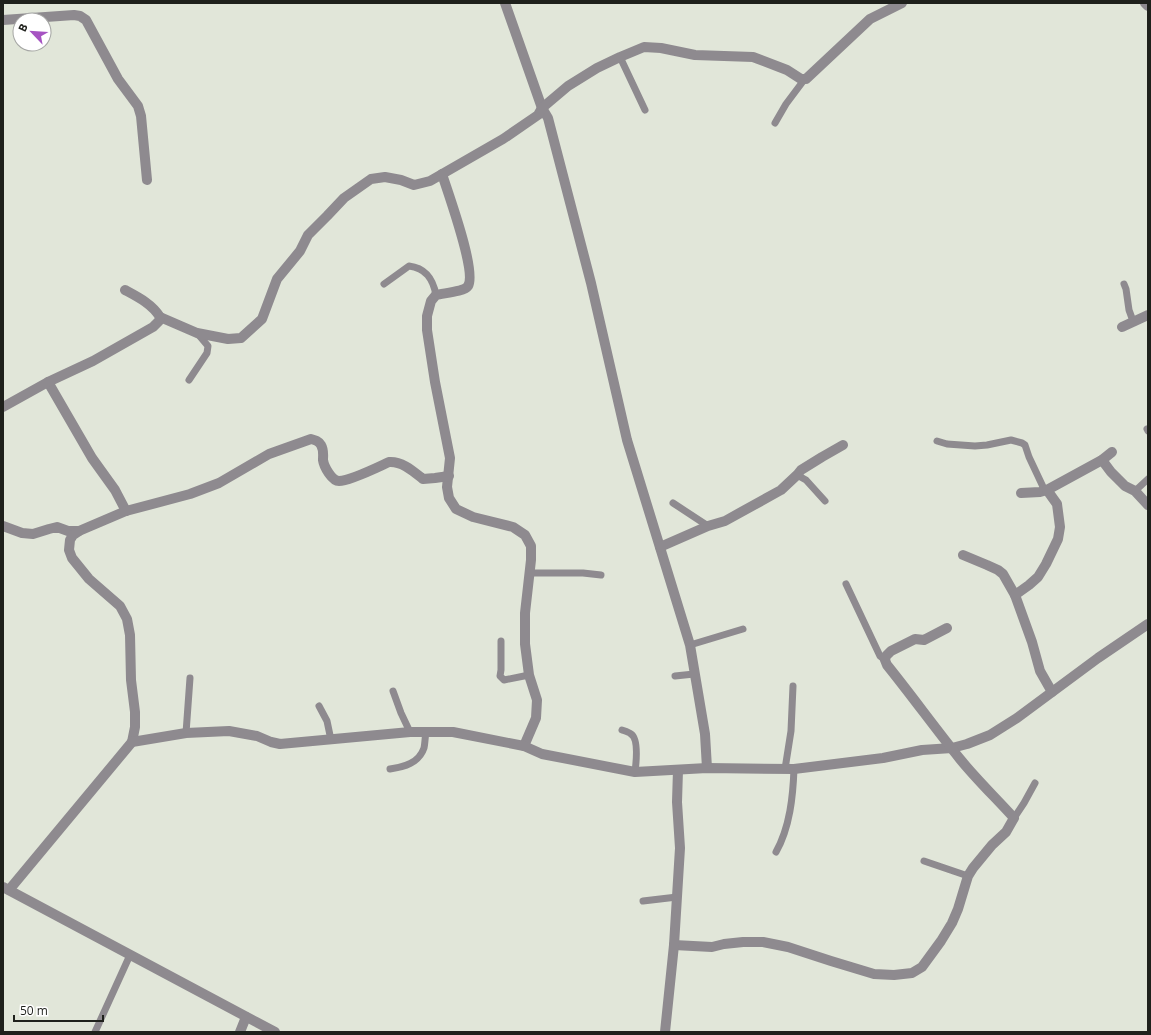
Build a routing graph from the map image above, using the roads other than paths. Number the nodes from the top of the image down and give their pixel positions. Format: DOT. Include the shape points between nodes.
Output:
graph roads {
  1 [pos="505,3"];
  2 [pos="902,3"];
  3 [pos="1145,3"];
  4 [pos="1148,6"];
  5 [pos="3,20"];
  6 [pos="620,57"];
  7 [pos="804,80"];
  8 [pos="542,108"];
  9 [pos="645,110"];
  10 [pos="775,123"];
  11 [pos="442,174"];
  12 [pos="147,180"];
  13 [pos="384,284"];
  14 [pos="1124,284"];
  15 [pos="125,290"];
  16 [pos="436,295"];
  17 [pos="1148,315"];
  18 [pos="160,317"];
  19 [pos="1133,322"];
  20 [pos="1122,326"];
  21 [pos="197,333"];
  22 [pos="189,380"];
  23 [pos="48,382"];
  24 [pos="3,407"];
  25 [pos="938,441"];
  26 [pos="842,445"];
  27 [pos="1112,452"];
  28 [pos="1102,460"];
  29 [pos="797,475"];
  30 [pos="449,476"];
  31 [pos="1148,479"];
  32 [pos="1046,491"];
  33 [pos="1135,491"];
  34 [pos="1021,494"];
  35 [pos="825,501"];
  36 [pos="673,503"];
  37 [pos="1148,505"];
  38 [pos="126,511"];
  39 [pos="3,526"];
  40 [pos="708,526"];
  41 [pos="79,531"];
  42 [pos="660,546"];
  43 [pos="964,555"];
  44 [pos="530,573"];
  45 [pos="601,575"];
  46 [pos="846,584"];
  47 [pos="1015,595"];
  48 [pos="1148,624"];
  49 [pos="947,628"];
  50 [pos="743,629"];
  51 [pos="501,641"];
  52 [pos="690,645"];
  53 [pos="885,660"];
  54 [pos="694,674"];
  55 [pos="529,675"];
  56 [pos="675,676"];
  57 [pos="190,678"];
  58 [pos="793,686"];
  59 [pos="393,690"];
  60 [pos="1052,692"];
  61 [pos="319,706"];
  62 [pos="622,730"];
  63 [pos="410,732"];
  64 [pos="426,732"];
  65 [pos="186,733"];
  66 [pos="331,740"];
  67 [pos="132,742"];
  68 [pos="524,746"];
  69 [pos="952,748"];
  70 [pos="707,768"];
  71 [pos="390,769"];
  72 [pos="790,769"];
  73 [pos="678,770"];
  74 [pos="635,772"];
  75 [pos="1035,783"];
  76 [pos="1014,818"];
  77 [pos="776,852"];
  78 [pos="924,861"];
  79 [pos="968,876"];
  80 [pos="6,888"];
  81 [pos="677,897"];
  82 [pos="643,901"];
  83 [pos="674,945"];
  84 [pos="130,955"];
  85 [pos="246,1017"];
  86 [pos="95,1032"];
  87 [pos="240,1032"];
  88 [pos="275,1032"];
  89 [pos="665,1032"];
  1 -- 8 [label="street"];
  2 -- 7 [label="street" via="870,19"];
  3 -- 4 [label="street"];
  5 -- 12 [label="street" via="74,15 86,20 118,79 138,106"];
  6 -- 7 [label="street" via="644,47 695,55 753,57 787,70"];
  6 -- 8 [label="street" via="568,86"];
  6 -- 9 [label="lane"];
  7 -- 10 [label="lane"];
  8 -- 11 [label="street" via="538,115 503,139"];
  8 -- 42 [label="street" via="548,118 591,282 627,440"];
  11 -- 16 [label="street" via="464,242 470,276 469,286 464,290"];
  11 -- 21 [label="street" via="414,186 385,177 371,179 344,198 308,234 300,251 277,279 262,319 252,329 241,338 228,339"];
  13 -- 16 [label="lane" via="409,266 415,267 423,271 434,283"];
  14 -- 19 [label="lane"];
  15 -- 18 [label="street" via="146,302"];
  16 -- 30 [label="street" via="431,301 427,316 427,330 450,458"];
  17 -- 19 [label="street"];
  18 -- 21 [label="street"];
  18 -- 23 [label="street" via="153,327 93,361"];
  19 -- 20 [label="street"];
  21 -- 22 [label="lane" via="208,346 207,353"];
  23 -- 24 [label="street"];
  23 -- 38 [label="street" via="92,458 116,490"];
  25 -- 32 [label="lane" via="975,446 1011,440 1022,443"];
  26 -- 29 [label="street"];
  27 -- 28 [label="street"];
  28 -- 32 [label="street"];
  28 -- 33 [label="street" via="1125,486"];
  29 -- 35 [label="lane" via="806,480"];
  29 -- 40 [label="street" via="781,490 725,521"];
  30 -- 38 [label="street" via="422,479 407,467 389,462 348,479 334,480 324,462 321,444 311,439 269,454 219,483 190,494"];
  30 -- 44 [label="street" via="449,498 456,509 473,517 513,527 525,535 531,546"];
  31 -- 33 [label="lane"];
  32 -- 34 [label="street"];
  32 -- 47 [label="street" via="1057,504 1060,527 1058,539 1038,577"];
  33 -- 37 [label="street"];
  36 -- 40 [label="lane"];
  38 -- 41 [label="street"];
  39 -- 41 [label="street" via="33,534 57,527"];
  40 -- 42 [label="street"];
  41 -- 67 [label="street" via="70,540 69,550 72,558 89,579 120,606 127,619 135,712"];
  42 -- 52 [label="street"];
  43 -- 47 [label="street" via="998,570"];
  44 -- 45 [label="lane"];
  44 -- 55 [label="street" via="525,613"];
  46 -- 53 [label="lane" via="880,656"];
  47 -- 60 [label="street" via="1040,671"];
  48 -- 60 [label="street"];
  49 -- 53 [label="street" via="924,640 911,640 891,651"];
  50 -- 52 [label="lane"];
  51 -- 55 [label="lane" via="500,676 504,680"];
  52 -- 54 [label="street"];
  53 -- 69 [label="street"];
  54 -- 56 [label="lane"];
  54 -- 70 [label="street" via="705,734"];
  55 -- 68 [label="street" via="537,700 536,718"];
  57 -- 65 [label="lane"];
  58 -- 72 [label="lane"];
  59 -- 63 [label="lane"];
  60 -- 69 [label="street" via="990,735"];
  61 -- 66 [label="lane" via="327,721"];
  62 -- 74 [label="lane" via="635,738"];
  63 -- 64 [label="street"];
  63 -- 66 [label="street"];
  64 -- 68 [label="street" via="453,732"];
  64 -- 71 [label="lane" via="424,749 416,760"];
  65 -- 66 [label="street" via="229,731 257,736 280,744"];
  65 -- 67 [label="street"];
  67 -- 80 [label="street"];
  68 -- 74 [label="street" via="542,754"];
  69 -- 72 [label="street"];
  69 -- 76 [label="street" via="979,782"];
  70 -- 72 [label="street"];
  70 -- 73 [label="street"];
  72 -- 77 [label="lane" via="793,790 785,831"];
  73 -- 74 [label="street"];
  73 -- 81 [label="street" via="680,848"];
  75 -- 76 [label="lane"];
  76 -- 79 [label="street" via="1006,832 992,845"];
  78 -- 79 [label="lane"];
  79 -- 83 [label="street" via="958,909 948,929 922,967 912,973 874,974 764,942 743,942 712,947"];
  80 -- 84 [label="street"];
  81 -- 82 [label="lane"];
  81 -- 83 [label="street"];
  83 -- 89 [label="street"];
  84 -- 85 [label="street"];
  84 -- 86 [label="lane"];
  85 -- 87 [label="street"];
  85 -- 88 [label="street"];
}
